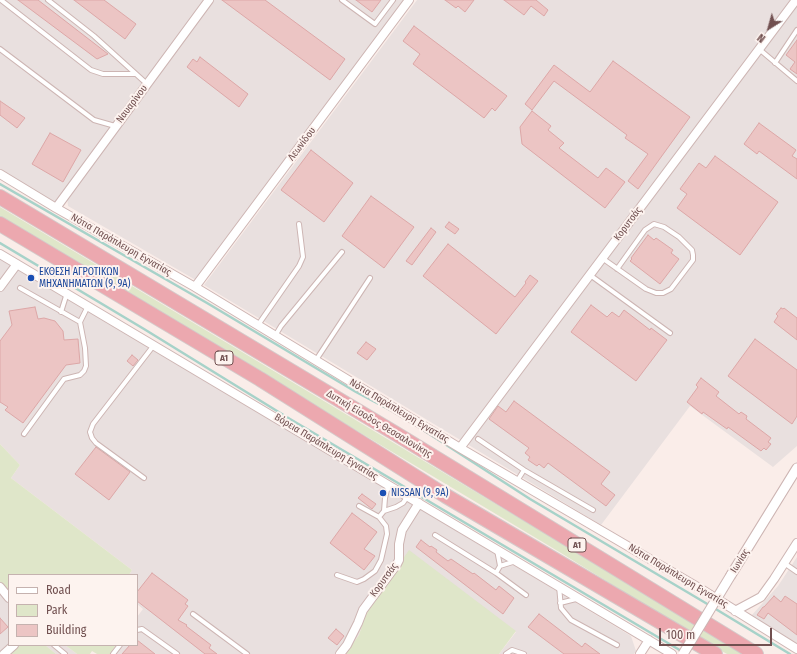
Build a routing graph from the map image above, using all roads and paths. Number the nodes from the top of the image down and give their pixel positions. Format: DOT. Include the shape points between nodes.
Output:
graph roads {
  1 [pos="1,0"];
  2 [pos="48,0"];
  3 [pos="209,0"];
  4 [pos="342,0"];
  5 [pos="393,0"];
  6 [pos="409,0"];
  7 [pos="796,0"];
  8 [pos="797,30"];
  9 [pos="0,49"];
  10 [pos="759,49"];
  11 [pos="775,63"];
  12 [pos="136,74"];
  13 [pos="797,81"];
  14 [pos="147,84"];
  15 [pos="115,126"];
  16 [pos="0,174"];
  17 [pos="0,197"];
  18 [pos="56,208"];
  19 [pos="0,224"];
  20 [pos="299,224"];
  21 [pos="342,252"];
  22 [pos="0,254"];
  23 [pos="602,258"];
  24 [pos="17,264"];
  25 [pos="617,269"];
  26 [pos="590,275"];
  27 [pos="370,278"];
  28 [pos="0,287"];
  29 [pos="195,287"];
  30 [pos="20,288"];
  31 [pos="67,293"];
  32 [pos="88,306"];
  33 [pos="61,312"];
  34 [pos="80,322"];
  35 [pos="258,325"];
  36 [pos="670,333"];
  37 [pos="275,336"];
  38 [pos="154,344"];
  39 [pos="316,360"];
  40 [pos="24,434"];
  41 [pos="478,439"];
  42 [pos="460,448"];
  43 [pos="797,468"];
  44 [pos="524,470"];
  45 [pos="144,478"];
  46 [pos="517,482"];
  47 [pos="389,484"];
  48 [pos="408,496"];
  49 [pos="419,503"];
  50 [pos="359,506"];
  51 [pos="593,510"];
  52 [pos="384,511"];
  53 [pos="379,517"];
  54 [pos="435,535"];
  55 [pos="797,543"];
  56 [pos="497,550"];
  57 [pos="517,561"];
  58 [pos="784,563"];
  59 [pos="500,566"];
  60 [pos="797,572"];
  61 [pos="496,573"];
  62 [pos="337,575"];
  63 [pos="559,586"];
  64 [pos="0,587"];
  65 [pos="526,595"];
  66 [pos="8,597"];
  67 [pos="579,598"];
  68 [pos="560,603"];
  69 [pos="735,610"];
  70 [pos="193,614"];
  71 [pos="138,630"];
  72 [pos="649,640"];
  73 [pos="617,645"];
  74 [pos="13,646"];
  75 [pos="55,646"];
  76 [pos="797,650"];
  77 [pos="4,654"];
  78 [pos="65,654"];
  79 [pos="178,654"];
  80 [pos="247,654"];
  81 [pos="340,654"];
  82 [pos="506,654"];
  83 [pos="524,654"];
  84 [pos="640,654"];
  85 [pos="672,654"];
  86 [pos="684,654"];
  87 [pos="715,654"];
  88 [pos="756,654"];
  1 -- 12 [label="lane" via="91,70 103,74"];
  2 -- 12 [label="lane" via="94,36"];
  3 -- 14 [label="street, Ναυαρίνου"];
  4 -- 5 [label="lane" via="375,24"];
  6 -- 29 [label="street, Λεωνίδου"];
  7 -- 10 [label="street, Κορυτσάς"];
  8 -- 11 [label="lane"];
  9 -- 15 [label="lane" via="94,120"];
  10 -- 11 [label="lane"];
  10 -- 23 [label="street, Κορυτσάς"];
  11 -- 13 [label="lane"];
  12 -- 14 [label="lane"];
  14 -- 15 [label="street, Ναυαρίνου"];
  15 -- 18 [label="street, Ναυαρίνου"];
  16 -- 18 [label="street, Νότια Παράπλευρη Εγνατίας"];
  17 -- 88 [label="highway, Δυτική Είσοδος Θεσσαλονίκης / Α1" via="405,439"];
  18 -- 29 [label="street, Νότια Παράπλευρη Εγνατίας"];
  19 -- 87 [label="highway, Α1" via="260,379 446,496"];
  20 -- 35 [label="lane" via="303,257"];
  21 -- 37 [label="lane"];
  22 -- 24 [label="street, Βόρεια Παράπλευρη Εγνατίας"];
  23 -- 25 [label="lane"];
  23 -- 26 [label="street, Κορυτσάς"];
  24 -- 28 [label="street"];
  24 -- 31 [label="street, Βόρεια Παράπλευρη Εγνατίας"];
  25 -- 25 [label="lane" via="645,230 654,224 664,227 679,238 693,254 693,260 671,289 663,293 646,289"];
  26 -- 36 [label="lane"];
  26 -- 42 [label="street, Κορυτσάς"];
  27 -- 39 [label="lane"];
  29 -- 35 [label="street, Νότια Παράπλευρη Εγνατίας"];
  30 -- 33 [label="lane"];
  31 -- 32 [label="street, Βόρεια Παράπλευρη Εγνατίας"];
  31 -- 33 [label="lane"];
  32 -- 34 [label="lane"];
  32 -- 38 [label="street, Βόρεια Παράπλευρη Εγνατίας"];
  33 -- 34 [label="lane"];
  34 -- 40 [label="lane" via="85,348 84,371 80,375 64,379"];
  35 -- 37 [label="street, Νότια Παράπλευρη Εγνατίας"];
  37 -- 39 [label="street, Νότια Παράπλευρη Εγνατίας"];
  38 -- 45 [label="lane" via="93,424 90,432 96,442"];
  38 -- 47 [label="street, Βόρεια Παράπλευρη Εγνατίας"];
  39 -- 42 [label="street, Νότια Παράπλευρη Εγνατίας"];
  41 -- 44 [label="lane"];
  42 -- 46 [label="street, Νότια Παράπλευρη Εγνατίας"];
  43 -- 86 [label="street, Ιωνίας, bridge"];
  44 -- 46 [label="lane"];
  44 -- 51 [label="lane"];
  46 -- 69 [label="street, Νότια Παράπλευρη Εγνατίας"];
  47 -- 48 [label="street, Βόρεια Παράπλευρη Εγνατίας"];
  47 -- 52 [label="lane"];
  48 -- 49 [label="street, Βόρεια Παράπλευρη Εγνατίας"];
  48 -- 52 [label="lane" via="403,503"];
  49 -- 56 [label="street, Βόρεια Παράπλευρη Εγνατίας"];
  49 -- 81 [label="street, Κορυτσάς" via="402,530 397,564 363,610 347,645"];
  50 -- 53 [label="lane"];
  52 -- 53 [label="lane"];
  53 -- 62 [label="lane" via="386,526 387,534 381,560 375,571 356,582"];
  54 -- 61 [label="lane"];
  55 -- 58 [label="street"];
  56 -- 57 [label="street, Βόρεια Παράπλευρη Εγνατίας"];
  56 -- 59 [label="lane"];
  57 -- 59 [label="lane"];
  57 -- 63 [label="street, Βόρεια Παράπλευρη Εγνατίας"];
  58 -- 60 [label="lane"];
  58 -- 69 [label="street" via="760,597"];
  59 -- 61 [label="lane"];
  61 -- 65 [label="lane"];
  63 -- 67 [label="street, Βόρεια Παράπλευρη Εγνατίας"];
  63 -- 68 [label="lane"];
  64 -- 66 [label="street"];
  67 -- 68 [label="lane"];
  67 -- 72 [label="street, Βόρεια Παράπλευρη Εγνατίας"];
  68 -- 73 [label="lane" via="571,620"];
  69 -- 76 [label="street, Νότια Παράπλευρη Εγνατίας"];
  70 -- 80 [label="lane"];
  71 -- 79 [label="lane" via="142,629"];
  72 -- 84 [label="street"];
  72 -- 85 [label="street, Βόρεια Παράπλευρη Εγνατίας"];
  74 -- 77 [label="street"];
  75 -- 78 [label="lane"];
  82 -- 83 [label="lane" via="512,650"];
}
